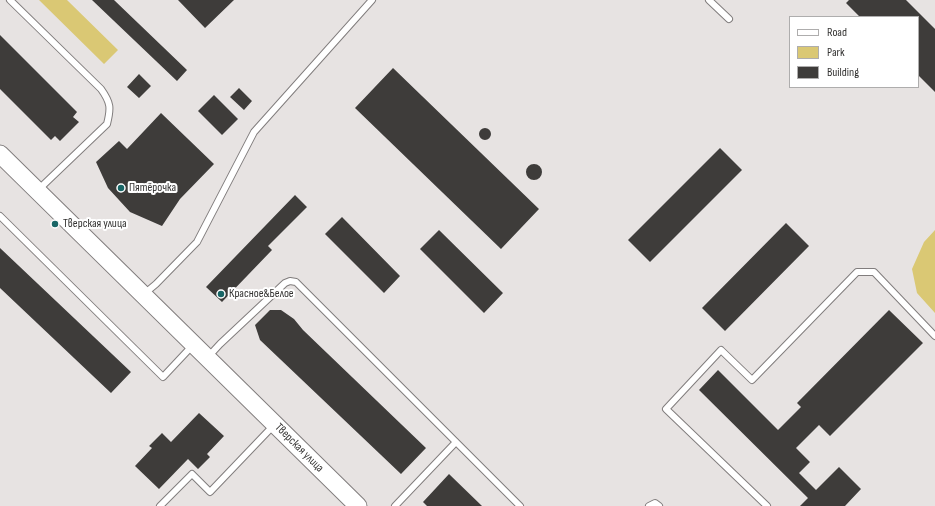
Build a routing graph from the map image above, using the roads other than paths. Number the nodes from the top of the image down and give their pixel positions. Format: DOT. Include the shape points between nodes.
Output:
graph roads {
  1 [pos="10,0"];
  2 [pos="372,0"];
  3 [pos="709,0"];
  4 [pos="729,19"];
  5 [pos="0,154"];
  6 [pos="37,191"];
  7 [pos="0,216"];
  8 [pos="143,295"];
  9 [pos="935,336"];
  10 [pos="193,344"];
  11 [pos="207,358"];
  12 [pos="275,424"];
  13 [pos="456,442"];
  14 [pos="160,506"];
  15 [pos="358,506"];
  16 [pos="395,506"];
  17 [pos="520,506"];
  18 [pos="649,506"];
  19 [pos="660,506"];
  20 [pos="767,506"];
  1 -- 6 [label="lane" via="101,89 107,97 110,109 107,124"];
  2 -- 8 [label="lane" via="254,132 197,242"];
  3 -- 4 [label="lane"];
  5 -- 6 [label="main road, Тверская улица"];
  6 -- 8 [label="main road, Тверская улица"];
  7 -- 10 [label="lane" via="163,377"];
  8 -- 10 [label="main road, Тверская улица"];
  9 -- 20 [label="lane" via="874,272 857,272 752,380 721,350 666,409"];
  10 -- 11 [label="main road, Тверская улица"];
  11 -- 12 [label="main road, Тверская улица"];
  11 -- 13 [label="lane" via="285,283 296,282"];
  12 -- 14 [label="lane" via="210,492 192,474"];
  12 -- 15 [label="main road, Тверская улица"];
  13 -- 16 [label="lane"];
  13 -- 17 [label="lane"];
  18 -- 19 [label="lane" via="654,503"];
}
